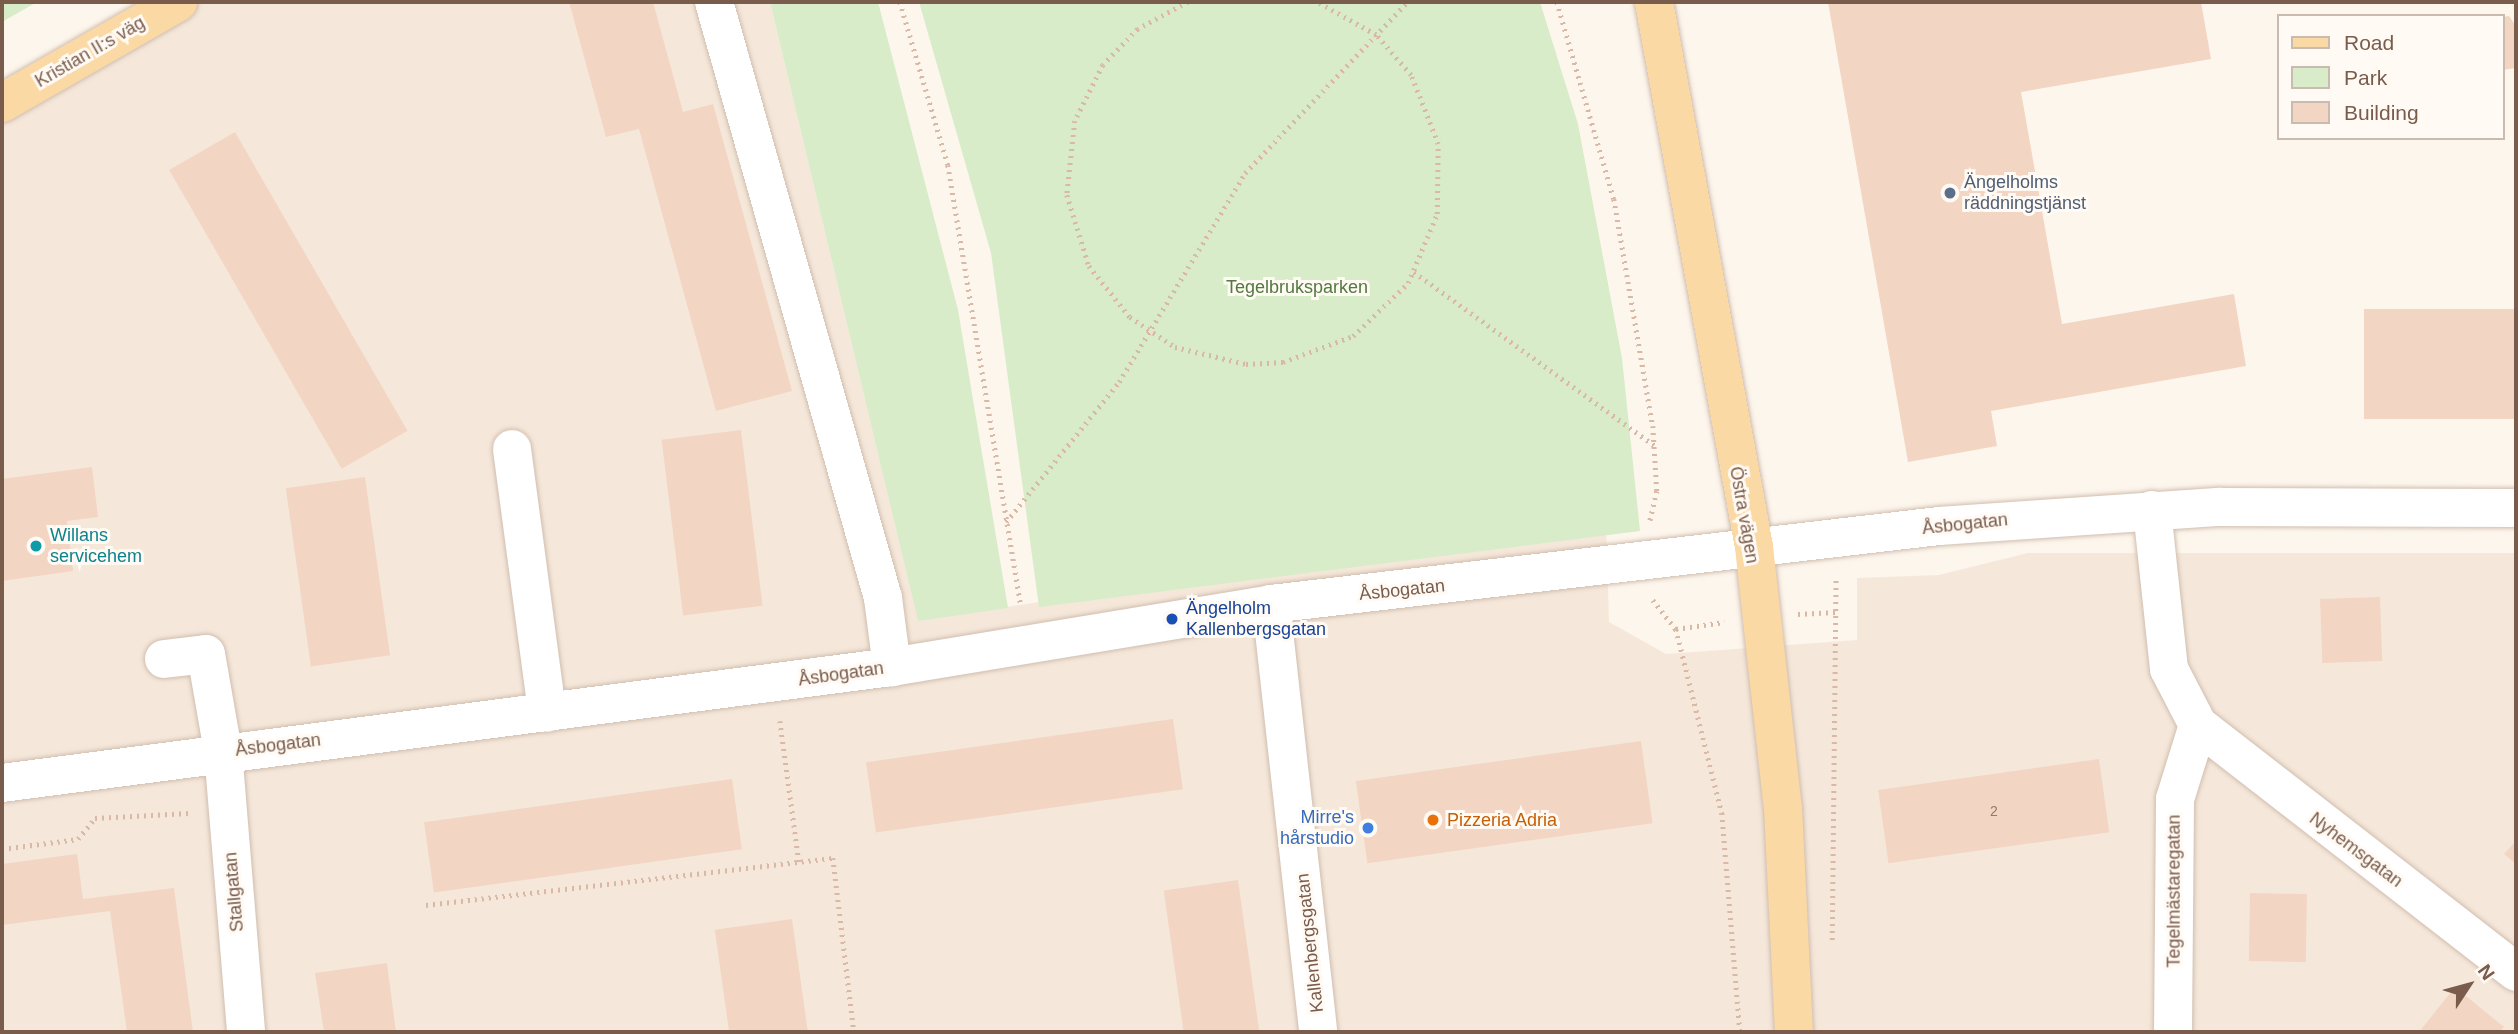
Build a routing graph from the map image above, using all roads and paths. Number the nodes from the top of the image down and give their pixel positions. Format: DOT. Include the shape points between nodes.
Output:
graph roads {
  1 [pos="178,2"];
  2 [pos="714,2"];
  3 [pos="900,2"];
  4 [pos="1171,2"];
  5 [pos="1188,2"];
  6 [pos="1317,2"];
  7 [pos="1407,2"];
  8 [pos="1557,2"];
  9 [pos="1654,2"];
  10 [pos="1177,6"];
  11 [pos="1376,34"];
  12 [pos="2,103"];
  13 [pos="1414,272"];
  14 [pos="1150,333"];
  15 [pos="1654,445"];
  16 [pos="512,449"];
  17 [pos="2516,508"];
  18 [pos="2152,510"];
  19 [pos="1006,522"];
  20 [pos="1836,540"];
  21 [pos="1754,547"];
  22 [pos="1639,566"];
  23 [pos="1271,604"];
  24 [pos="1027,644"];
  25 [pos="164,659"];
  26 [pos="892,667"];
  27 [pos="774,683"];
  28 [pos="547,713"];
  29 [pos="2198,725"];
  30 [pos="223,751"];
  31 [pos="2,783"];
  32 [pos="230,840"];
  33 [pos="2,849"];
  34 [pos="799,862"];
  35 [pos="426,905"];
  36 [pos="1832,947"];
  37 [pos="2516,972"];
  38 [pos="246,1032"];
  39 [pos="854,1032"];
  40 [pos="1318,1032"];
  41 [pos="1740,1032"];
  42 [pos="1794,1032"];
  43 [pos="2173,1032"];
  1 -- 12 [label="main road, Kristian II:s väg"];
  2 -- 26 [label="street" via="883,598"];
  3 -- 19 [label="path" via="948,165"];
  4 -- 10 [label="path"];
  5 -- 10 [label="path"];
  6 -- 11 [label="path"];
  7 -- 11 [label="path"];
  8 -- 15 [label="path" via="1605,152"];
  9 -- 21 [label="main road, Östra vägen"];
  10 -- 14 [label="path" via="1138,29 1103,65 1075,121 1068,158 1067,195 1089,266 1108,294"];
  11 -- 13 [label="path" via="1411,75 1438,144 1437,214"];
  11 -- 14 [label="path" via="1245,173"];
  13 -- 14 [label="path" via="1386,309 1353,336 1283,362 1210,359"];
  13 -- 15 [label="path"];
  14 -- 19 [label="path" via="1119,382"];
  15 -- 22 [label="path" via="1657,491"];
  16 -- 28 [label="street"];
  17 -- 18 [label="street, Åsbogatan"];
  18 -- 20 [label="street, Åsbogatan"];
  18 -- 29 [label="street" via="2169,669"];
  19 -- 24 [label="path"];
  20 -- 21 [label="street, Åsbogatan"];
  20 -- 36 [label="path"];
  21 -- 22 [label="street, Åsbogatan"];
  21 -- 42 [label="main road, Östra vägen" via="1783,808"];
  22 -- 23 [label="street, Åsbogatan"];
  22 -- 41 [label="path" via="1643,592 1676,629 1722,813"];
  23 -- 24 [label="street, Åsbogatan"];
  23 -- 40 [label="street, Kallenbergsgatan"];
  24 -- 26 [label="street, Åsbogatan"];
  25 -- 30 [label="street, Stallgatan" via="206,654"];
  26 -- 27 [label="street, Åsbogatan"];
  27 -- 28 [label="street, Åsbogatan"];
  27 -- 34 [label="path"];
  28 -- 30 [label="street, Åsbogatan"];
  29 -- 37 [label="street, Nyhemsgatan"];
  29 -- 43 [label="street, Tegelmästaregatan" via="2175,799"];
  30 -- 31 [label="street, Åsbogatan"];
  30 -- 32 [label="street, Stallgatan"];
  32 -- 33 [label="path" via="206,813 95,818 78,839"];
  32 -- 38 [label="street, Stallgatan"];
  34 -- 35 [label="path"];
  34 -- 39 [label="path" via="833,858"];
}
